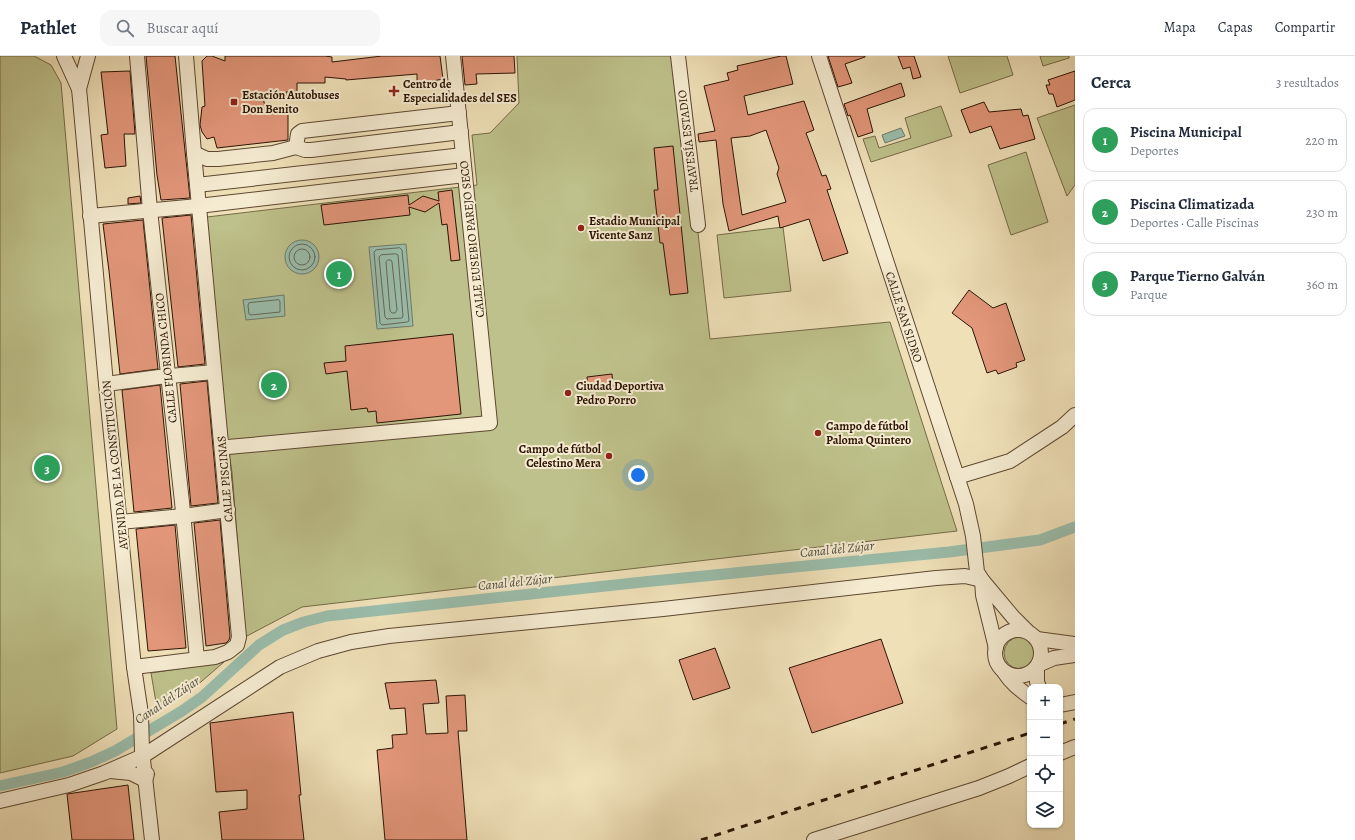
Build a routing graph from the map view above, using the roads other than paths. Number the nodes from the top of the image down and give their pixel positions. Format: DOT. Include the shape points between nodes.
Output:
graph roads {
  1 [pos="64,56"];
  2 [pos="88,56"];
  3 [pos="137,56"];
  4 [pos="186,56"];
  5 [pos="453,56"];
  6 [pos="678,56"];
  7 [pos="819,56"];
  8 [pos="79,89"];
  9 [pos="459,112"];
  10 [pos="461,132"];
  11 [pos="296,146"];
  12 [pos="194,153"];
  13 [pos="463,155"];
  14 [pos="465,175"];
  15 [pos="196,185"];
  16 [pos="198,206"];
  17 [pos="150,210"];
  18 [pos="90,216"];
  19 [pos="698,225"];
  20 [pos="214,372"];
  21 [pos="168,376"];
  22 [pos="106,384"];
  23 [pos="1075,415"];
  24 [pos="228,447"];
  25 [pos="957,477"];
  26 [pos="228,510"];
  27 [pos="183,516"];
  28 [pos="120,522"];
  29 [pos="976,560"];
  30 [pos="966,576"];
  31 [pos="942,578"];
  32 [pos="982,580"];
  33 [pos="983,595"];
  34 [pos="1009,613"];
  35 [pos="1032,635"];
  36 [pos="1075,644"];
  37 [pos="996,648"];
  38 [pos="1075,655"];
  39 [pos="197,659"];
  40 [pos="1037,666"];
  41 [pos="134,667"];
  42 [pos="1004,671"];
  43 [pos="1038,684"];
  44 [pos="1027,694"];
  45 [pos="1075,702"];
  46 [pos="1063,704"];
  47 [pos="1075,747"];
  48 [pos="150,748"];
  49 [pos="1063,752"];
  50 [pos="1027,767"];
  51 [pos="110,771"];
  52 [pos="145,780"];
  53 [pos="0,801"];
  54 [pos="820,839"];
  55 [pos="152,840"];
  1 -- 8 [label="street"];
  2 -- 8 [label="street"];
  3 -- 17 [label="street, CALLE FLORINDA CHICO"];
  4 -- 12 [label="street, CALLE PISCINAS"];
  5 -- 9 [label="street, CALLE EUSEBIO PAREJO SECO"];
  6 -- 19 [label="street, TRAVESÍA ESTADIO"];
  7 -- 25 [label="street, CALLE SAN SIDRO"];
  8 -- 18 [label="street, AVENIDA DE LA CONSTITUCIÓN"];
  9 -- 10 [label="street, CALLE EUSEBIO PAREJO SECO"];
  9 -- 11 [label="street" via="302,131 298,134"];
  10 -- 11 [label="street" via="310,150"];
  10 -- 13 [label="street, CALLE EUSEBIO PAREJO SECO"];
  11 -- 12 [label="street" via="273,153 218,160 207,159"];
  12 -- 15 [label="street, CALLE PISCINAS"];
  13 -- 14 [label="street, CALLE EUSEBIO PAREJO SECO"];
  13 -- 15 [label="street"];
  14 -- 16 [label="street"];
  14 -- 24 [label="street, CALLE EUSEBIO PAREJO SECO" via="490,423"];
  15 -- 16 [label="street, CALLE PISCINAS"];
  16 -- 17 [label="street"];
  16 -- 20 [label="street, CALLE PISCINAS"];
  17 -- 18 [label="street"];
  17 -- 21 [label="street, CALLE FLORINDA CHICO"];
  18 -- 22 [label="street, AVENIDA DE LA CONSTITUCIÓN"];
  20 -- 21 [label="street"];
  20 -- 26 [label="street, CALLE PISCINAS"];
  21 -- 22 [label="street"];
  21 -- 27 [label="street, CALLE FLORINDA CHICO"];
  22 -- 28 [label="street, AVENIDA DE LA CONSTITUCIÓN"];
  23 -- 25 [label="street" via="1062,427 1010,461"];
  25 -- 29 [label="street, CALLE SAN SIDRO" via="973,536"];
  26 -- 27 [label="street"];
  26 -- 39 [label="street, CALLE PISCINAS" via="239,637 237,645 228,652 215,657"];
  27 -- 28 [label="street"];
  27 -- 39 [label="street, CALLE FLORINDA CHICO"];
  28 -- 41 [label="street, AVENIDA DE LA CONSTITUCIÓN"];
  29 -- 30 [label="street"];
  29 -- 32 [label="street, CALLE SAN SIDRO"];
  29 -- 34 [label="street" via="987,570"];
  30 -- 31 [label="street"];
  30 -- 32 [label="street"];
  31 -- 33 [label="street" via="967,585"];
  31 -- 48 [label="street" via="351,642 318,651 280,667"];
  32 -- 33 [label="street"];
  32 -- 34 [label="street"];
  33 -- 37 [label="street"];
  34 -- 35 [label="street"];
  35 -- 36 [label="street"];
  35 -- 37 [label="street" via="1019,630 1011,631 998,641"];
  35 -- 40 [label="street" via="1041,646 1042,654"];
  37 -- 42 [label="street" via="997,661"];
  38 -- 40 [label="street" via="1054,658"];
  39 -- 41 [label="street, CALLE PISCINAS"];
  40 -- 42 [label="street" via="1031,673 1017,676"];
  40 -- 43 [label="street"];
  41 -- 48 [label="street, AVENIDA DE LA CONSTITUCIÓN" via="141,721"];
  42 -- 44 [label="street" via="1010,681"];
  45 -- 46 [label="street"];
  47 -- 49 [label="street"];
  48 -- 51 [label="street"];
  48 -- 52 [label="street, AVENIDA DE LA CONSTITUCIÓN"];
  50 -- 54 [label="street" via="980,788"];
  51 -- 52 [label="street" via="131,773"];
  51 -- 53 [label="street" via="69,785"];
  52 -- 55 [label="street, AVENIDA DE LA CONSTITUCIÓN"];
}
